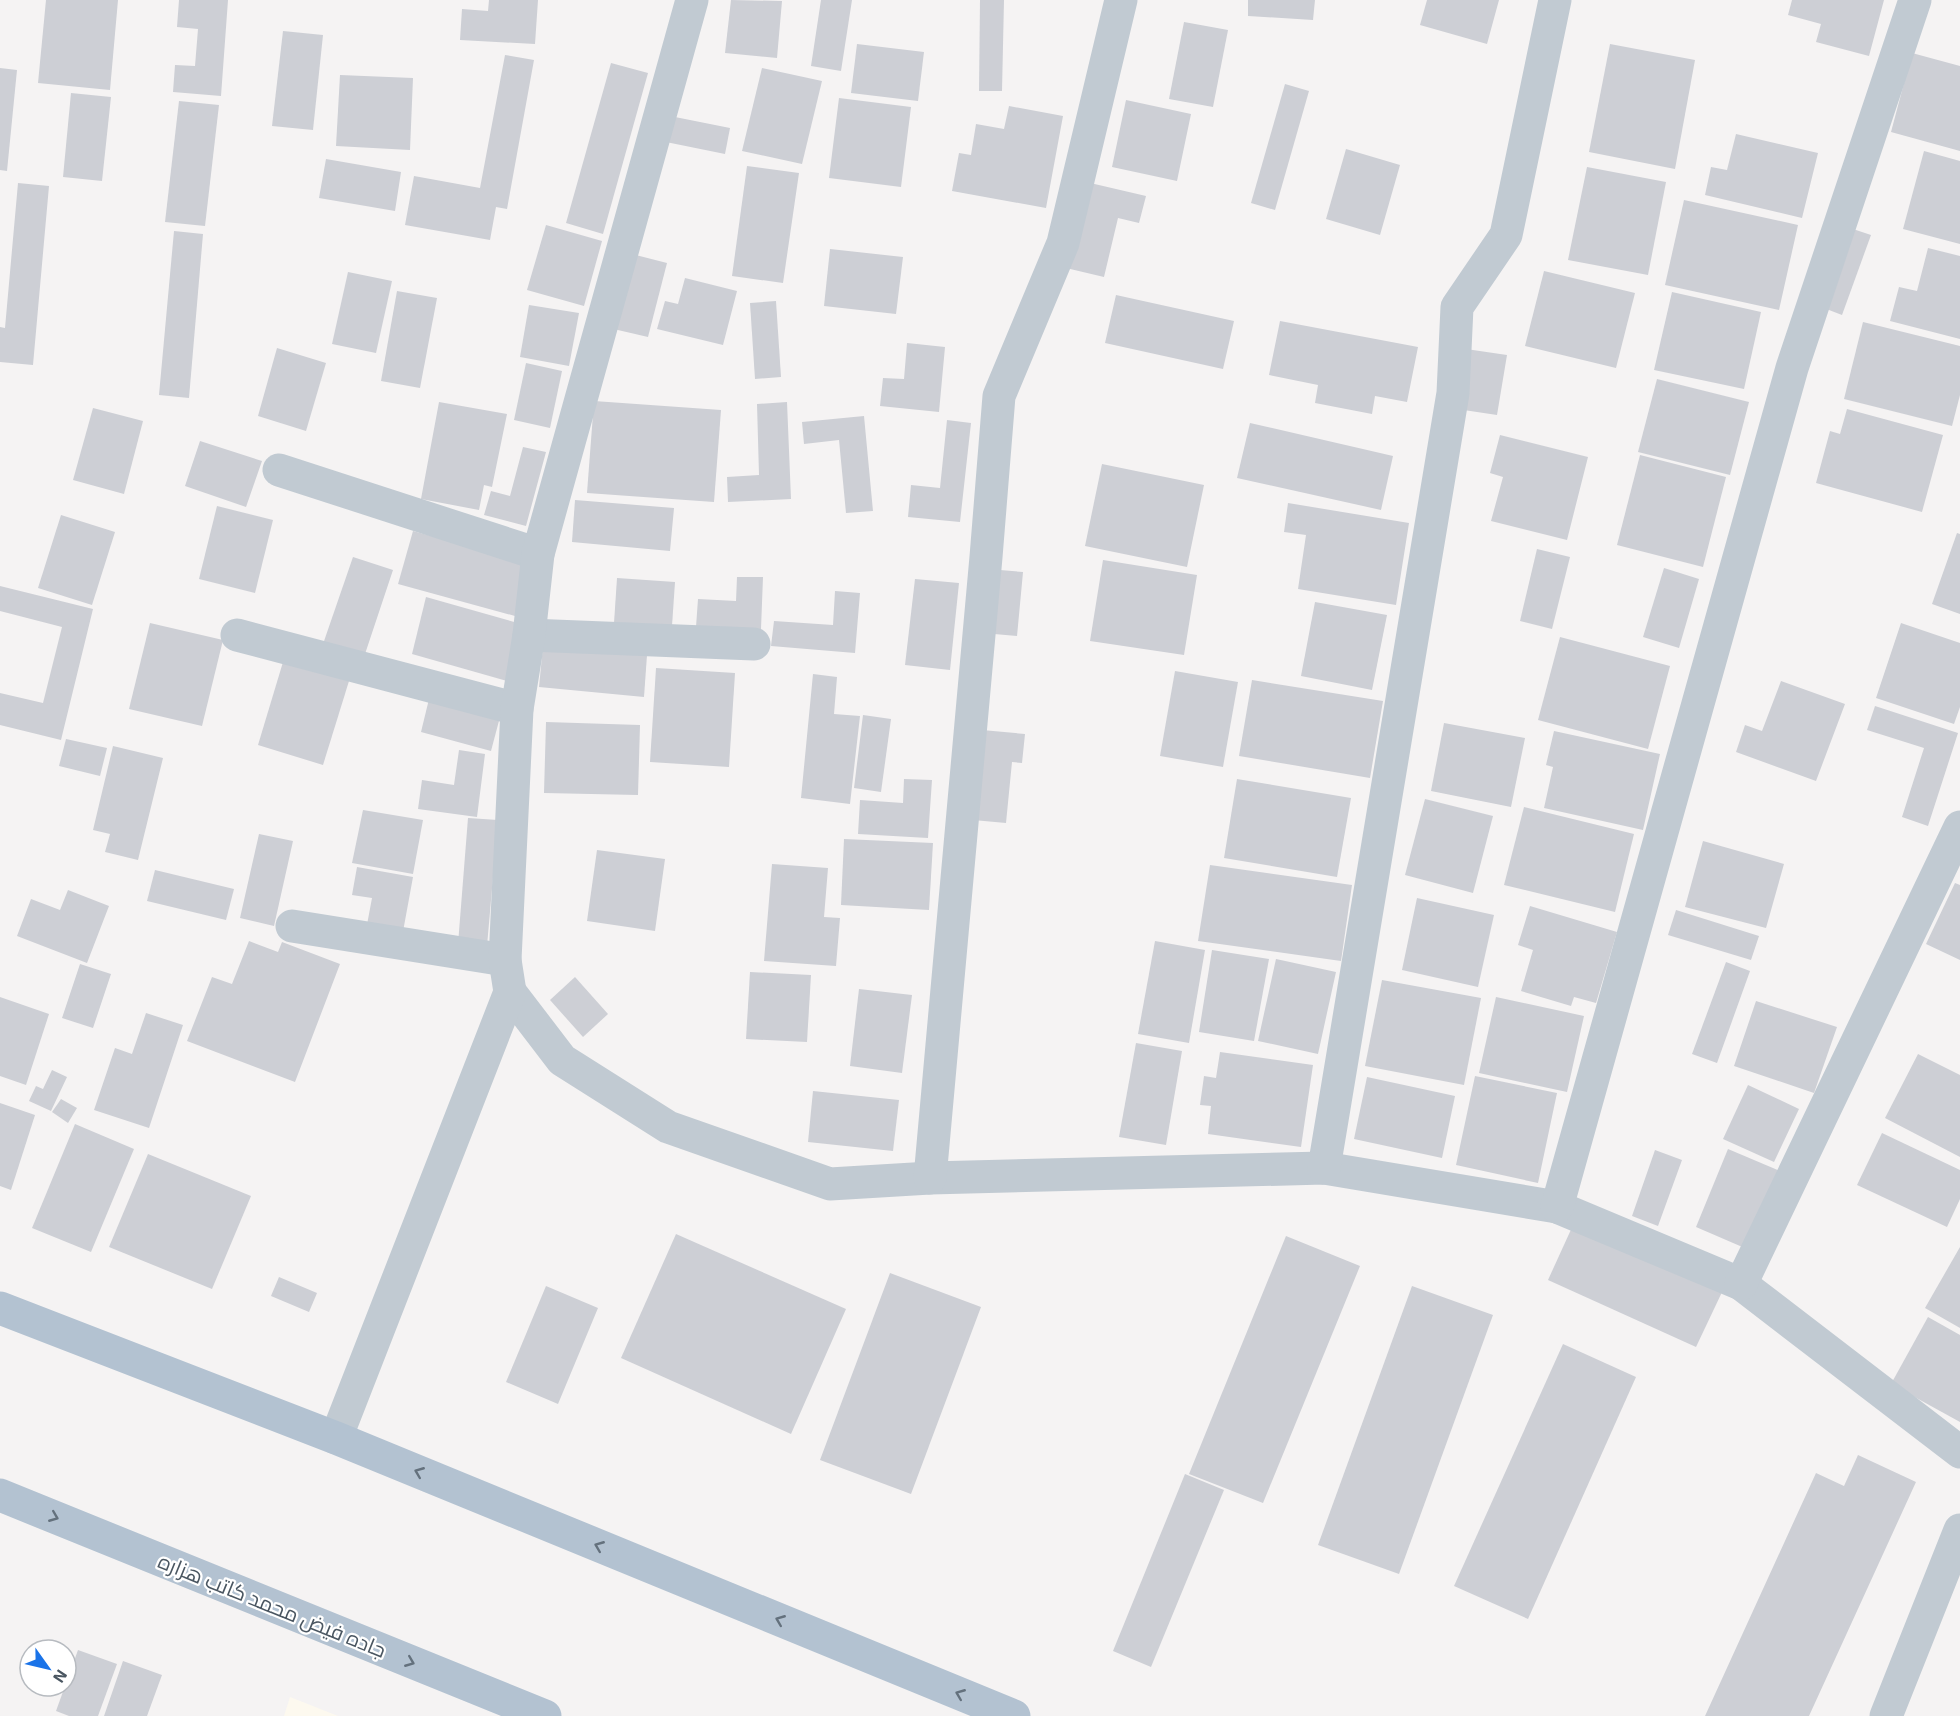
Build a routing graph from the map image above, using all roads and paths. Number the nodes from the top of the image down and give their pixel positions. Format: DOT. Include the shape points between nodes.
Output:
graph roads {
  1 [pos="692,0"];
  2 [pos="1121,0"];
  3 [pos="1555,0"];
  4 [pos="1916,0"];
  5 [pos="279,470"];
  6 [pos="538,554"];
  7 [pos="530,634"];
  8 [pos="237,635"];
  9 [pos="754,644"];
  10 [pos="517,709"];
  11 [pos="1960,827"];
  12 [pos="292,926"];
  13 [pos="508,976"];
  14 [pos="1324,1168"];
  15 [pos="930,1178"];
  16 [pos="1557,1207"];
  17 [pos="1741,1284"];
  18 [pos="0,1308"];
  19 [pos="336,1438"];
  20 [pos="1960,1452"];
  21 [pos="0,1495"];
  22 [pos="1960,1530"];
  23 [pos="545,1716"];
  24 [pos="1014,1716"];
  25 [pos="1886,1716"];
  1 -- 6 [label="street"];
  2 -- 15 [label="street" via="1063,243 999,396"];
  3 -- 14 [label="street" via="1506,235 1457,307 1453,393"];
  4 -- 16 [label="street" via="1792,368"];
  5 -- 6 [label="street"];
  6 -- 7 [label="street"];
  7 -- 9 [label="street"];
  7 -- 10 [label="street"];
  8 -- 10 [label="street"];
  10 -- 13 [label="street"];
  11 -- 17 [label="street"];
  12 -- 13 [label="street"];
  13 -- 15 [label="street" via="562,1060 668,1127 830,1184"];
  13 -- 19 [label="street"];
  14 -- 15 [label="street"];
  14 -- 16 [label="street"];
  16 -- 17 [label="street"];
  17 -- 20 [label="street"];
  18 -- 19 [label="main road"];
  24 -- 19 [label="main road, one-way"];
  21 -- 23 [label="main road, جاده فیض محمد کاتب هزاره, one-way"];
  22 -- 25 [label="street"];
}
